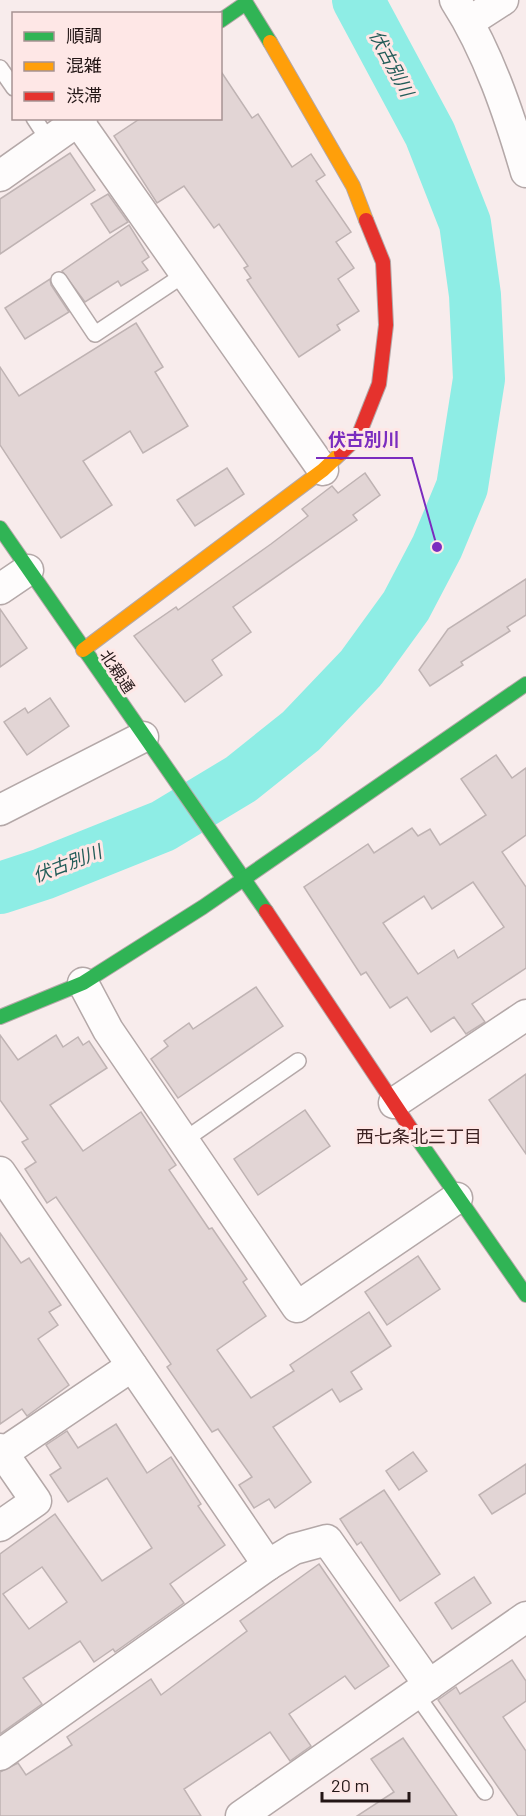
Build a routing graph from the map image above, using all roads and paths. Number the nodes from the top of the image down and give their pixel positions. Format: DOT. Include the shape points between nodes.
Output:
graph roads {
  1 [pos="503,0"];
  2 [pos="462,11"];
  3 [pos="222,20"];
  4 [pos="0,68"];
  5 [pos="12,85"];
  6 [pos="80,120"];
  7 [pos="42,130"];
  8 [pos="3,168"];
  9 [pos="526,172"];
  10 [pos="185,274"];
  11 [pos="59,280"];
  12 [pos="322,470"];
  13 [pos="0,528"];
  14 [pos="28,570"];
  15 [pos="0,589"];
  16 [pos="83,650"];
  17 [pos="526,684"];
  18 [pos="143,737"];
  19 [pos="0,810"];
  20 [pos="245,880"];
  21 [pos="83,983"];
  22 [pos="526,1015"];
  23 [pos="0,1017"];
  24 [pos="298,1061"];
  25 [pos="394,1103"];
  26 [pos="183,1141"];
  27 [pos="0,1172"];
  28 [pos="457,1198"];
  29 [pos="526,1295"];
  30 [pos="132,1366"];
  31 [pos="1,1451"];
  32 [pos="0,1526"];
  33 [pos="268,1565"];
  34 [pos="526,1617"];
  35 [pos="423,1690"];
  36 [pos="0,1755"];
  37 [pos="485,1792"];
  38 [pos="241,1816"];
  1 -- 2 [label="street"];
  2 -- 9 [label="street" via="515,135"];
  3 -- 12 [label="street" via="246,3 353,186 383,262 386,325 379,384 358,437"];
  4 -- 5 [label="lane"];
  6 -- 7 [label="street"];
  6 -- 10 [label="street"];
  7 -- 8 [label="street"];
  10 -- 11 [label="lane" via="95,334"];
  10 -- 12 [label="street"];
  12 -- 16 [label="street"];
  13 -- 14 [label="street, 北親通"];
  14 -- 15 [label="street"];
  14 -- 16 [label="street, 北親通"];
  16 -- 18 [label="street, 北親通"];
  17 -- 20 [label="street"];
  18 -- 19 [label="street"];
  18 -- 20 [label="street, 北親通"];
  20 -- 21 [label="street"];
  20 -- 25 [label="street, 北親通"];
  21 -- 23 [label="street"];
  21 -- 26 [label="street" via="108,1030"];
  22 -- 25 [label="street"];
  24 -- 26 [label="lane"];
  25 -- 28 [label="street, 北親通"];
  26 -- 28 [label="street" via="297,1308"];
  27 -- 30 [label="street"];
  28 -- 29 [label="street, 北親通"];
  30 -- 31 [label="street"];
  30 -- 33 [label="street"];
  31 -- 32 [label="street" via="36,1502"];
  33 -- 35 [label="street" via="294,1549 327,1540"];
  33 -- 36 [label="street"];
  34 -- 35 [label="street"];
  35 -- 37 [label="lane"];
  35 -- 38 [label="street"];
}
